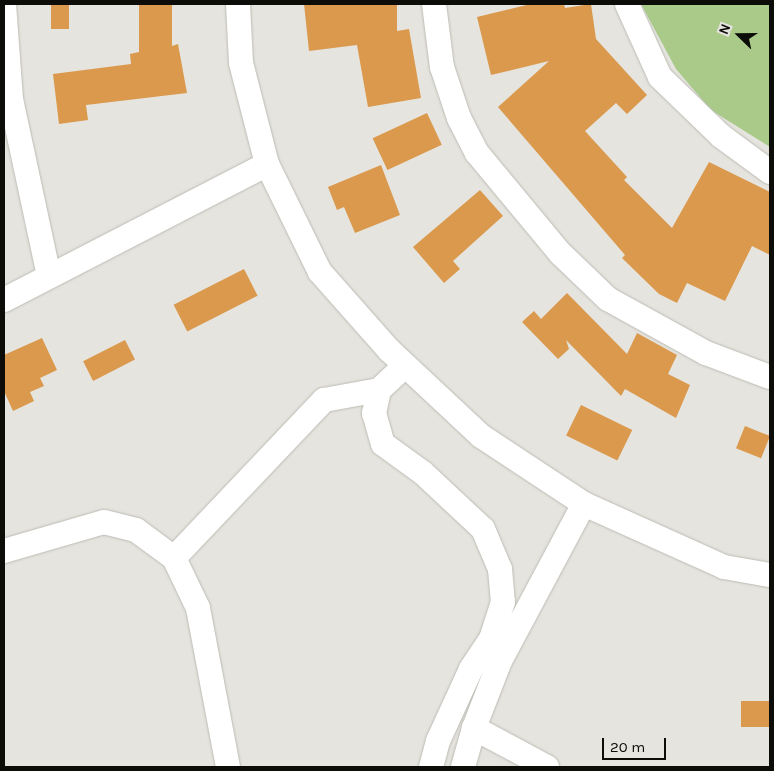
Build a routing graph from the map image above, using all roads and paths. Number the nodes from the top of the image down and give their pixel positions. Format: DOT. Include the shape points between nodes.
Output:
graph roads {
  1 [pos="4,4"];
  2 [pos="238,4"];
  3 [pos="434,4"];
  4 [pos="627,4"];
  5 [pos="267,164"];
  6 [pos="770,172"];
  7 [pos="49,276"];
  8 [pos="4,300"];
  9 [pos="405,366"];
  10 [pos="770,377"];
  11 [pos="378,390"];
  12 [pos="584,504"];
  13 [pos="4,551"];
  14 [pos="174,558"];
  15 [pos="770,575"];
  16 [pos="474,728"];
  17 [pos="228,767"];
  18 [pos="431,767"];
  19 [pos="463,767"];
  20 [pos="547,767"];
  1 -- 7 [label="street" via="11,99"];
  2 -- 5 [label="street" via="241,63"];
  3 -- 10 [label="street" via="442,67 458,118 477,153 561,254 608,299 706,353"];
  4 -- 6 [label="street" via="660,77 721,136"];
  5 -- 7 [label="street"];
  5 -- 9 [label="street" via="320,272"];
  7 -- 8 [label="street"];
  9 -- 11 [label="street"];
  9 -- 12 [label="street" via="481,436"];
  11 -- 14 [label="street" via="324,400"];
  11 -- 18 [label="street" via="374,413 383,444 423,473 483,529 500,569 503,602 490,639 471,669 438,741"];
  12 -- 15 [label="street" via="724,567"];
  12 -- 16 [label="street" via="500,661"];
  13 -- 14 [label="street" via="104,522 136,530"];
  14 -- 17 [label="street" via="198,608"];
  16 -- 19 [label="street"];
  16 -- 20 [label="street"];
}
